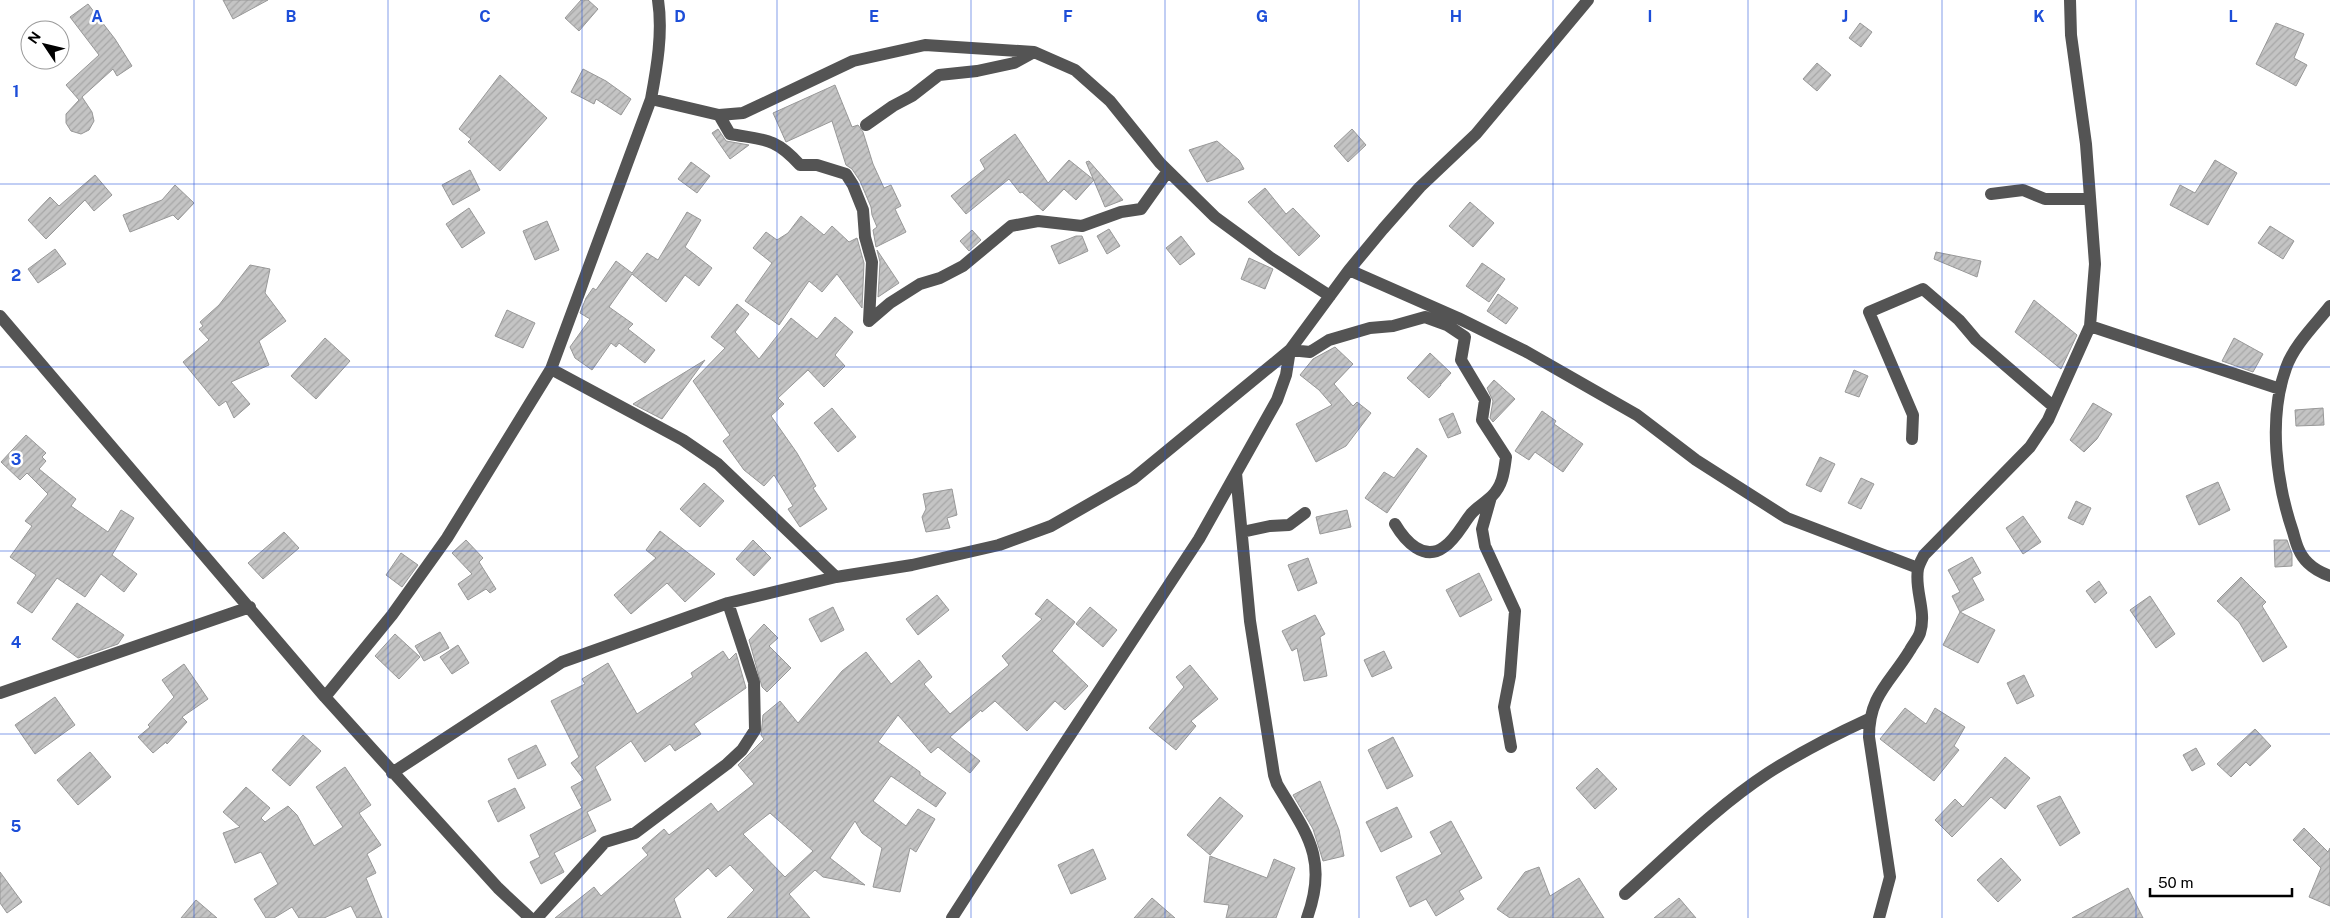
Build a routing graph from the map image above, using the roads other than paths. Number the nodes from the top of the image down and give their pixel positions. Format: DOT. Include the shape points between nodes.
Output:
graph roads {
  1 [pos="658,0"];
  2 [pos="1588,0"];
  3 [pos="2070,0"];
  4 [pos="1034,52"];
  5 [pos="651,99"];
  6 [pos="719,115"];
  7 [pos="866,125"];
  8 [pos="1168,171"];
  9 [pos="1990,194"];
  10 [pos="2090,199"];
  11 [pos="1349,270"];
  12 [pos="1330,296"];
  13 [pos="2330,306"];
  14 [pos="0,316"];
  15 [pos="2090,326"];
  16 [pos="1290,350"];
  17 [pos="551,369"];
  18 [pos="2280,389"];
  19 [pos="2054,407"];
  20 [pos="1912,438"];
  21 [pos="1236,473"];
  22 [pos="1491,497"];
  23 [pos="1305,513"];
  24 [pos="1395,524"];
  25 [pos="1242,532"];
  26 [pos="1918,568"];
  27 [pos="2330,576"];
  28 [pos="836,577"];
  29 [pos="728,604"];
  30 [pos="250,607"];
  31 [pos="0,693"];
  32 [pos="325,697"];
  33 [pos="1869,719"];
  34 [pos="1511,747"];
  35 [pos="392,773"];
  36 [pos="1625,894"];
  37 [pos="530,918"];
  38 [pos="537,918"];
  39 [pos="952,918"];
  40 [pos="1307,918"];
  41 [pos="1879,918"];
  1 -- 5 [label="street" via="656,72"];
  2 -- 11 [label="street" via="1476,134 1420,187"];
  3 -- 10 [label="street" via="2071,35"];
  4 -- 6 [label="street" via="926,45 852,61 743,113"];
  4 -- 7 [label="street" via="1014,63 939,75"];
  4 -- 8 [label="street" via="1075,70 1110,101"];
  5 -- 6 [label="street"];
  5 -- 17 [label="street"];
  6 -- 8 [label="street" via="730,134 771,140 800,164 846,174 863,210 865,237 872,262 869,321 920,284 940,278 976,258 1011,226 1038,221 1082,226 1121,212 1141,209"];
  8 -- 12 [label="street" via="1215,217"];
  9 -- 10 [label="street" via="2022,190 2045,198"];
  10 -- 15 [label="street" via="2095,264"];
  11 -- 12 [label="street"];
  11 -- 26 [label="street" via="1525,351 1637,415 1696,460 1787,518"];
  12 -- 16 [label="street"];
  13 -- 18 [label="street" via="2286,366"];
  14 -- 30 [label="street"];
  15 -- 18 [label="street"];
  15 -- 19 [label="street"];
  16 -- 21 [label="street" via="1277,400"];
  16 -- 22 [label="street" via="1310,352 1329,340 1425,317 1466,337 1461,360 1485,400 1482,420 1506,457 1502,481"];
  16 -- 28 [label="street" via="1133,479 1052,526 999,546"];
  17 -- 28 [label="street" via="684,440 718,464"];
  17 -- 32 [label="street" via="447,538 392,616"];
  18 -- 27 [label="street" via="2276,427 2285,510 2306,562"];
  19 -- 20 [label="street" via="1923,289 1869,312 1914,416"];
  19 -- 26 [label="street" via="2030,447 1924,555"];
  21 -- 25 [label="street"];
  21 -- 39 [label="street" via="1198,539"];
  22 -- 24 [label="street" via="1477,507 1446,547 1436,552 1417,549 1404,540"];
  22 -- 34 [label="street" via="1482,529 1485,546 1515,611 1510,676 1504,706"];
  23 -- 25 [label="street" via="1289,525"];
  25 -- 40 [label="street" via="1250,621 1274,774 1316,857 1313,901"];
  26 -- 33 [label="street" via="1922,608 1919,635 1875,699"];
  28 -- 29 [label="street"];
  29 -- 35 [label="street" via="562,662"];
  29 -- 38 [label="street" via="754,682 755,730 742,750 727,764 635,833 605,842"];
  30 -- 31 [label="street"];
  30 -- 32 [label="street"];
  32 -- 35 [label="street"];
  33 -- 36 [label="street" via="1815,744 1766,774"];
  33 -- 41 [label="street" via="1890,877"];
  35 -- 37 [label="street"];
}
